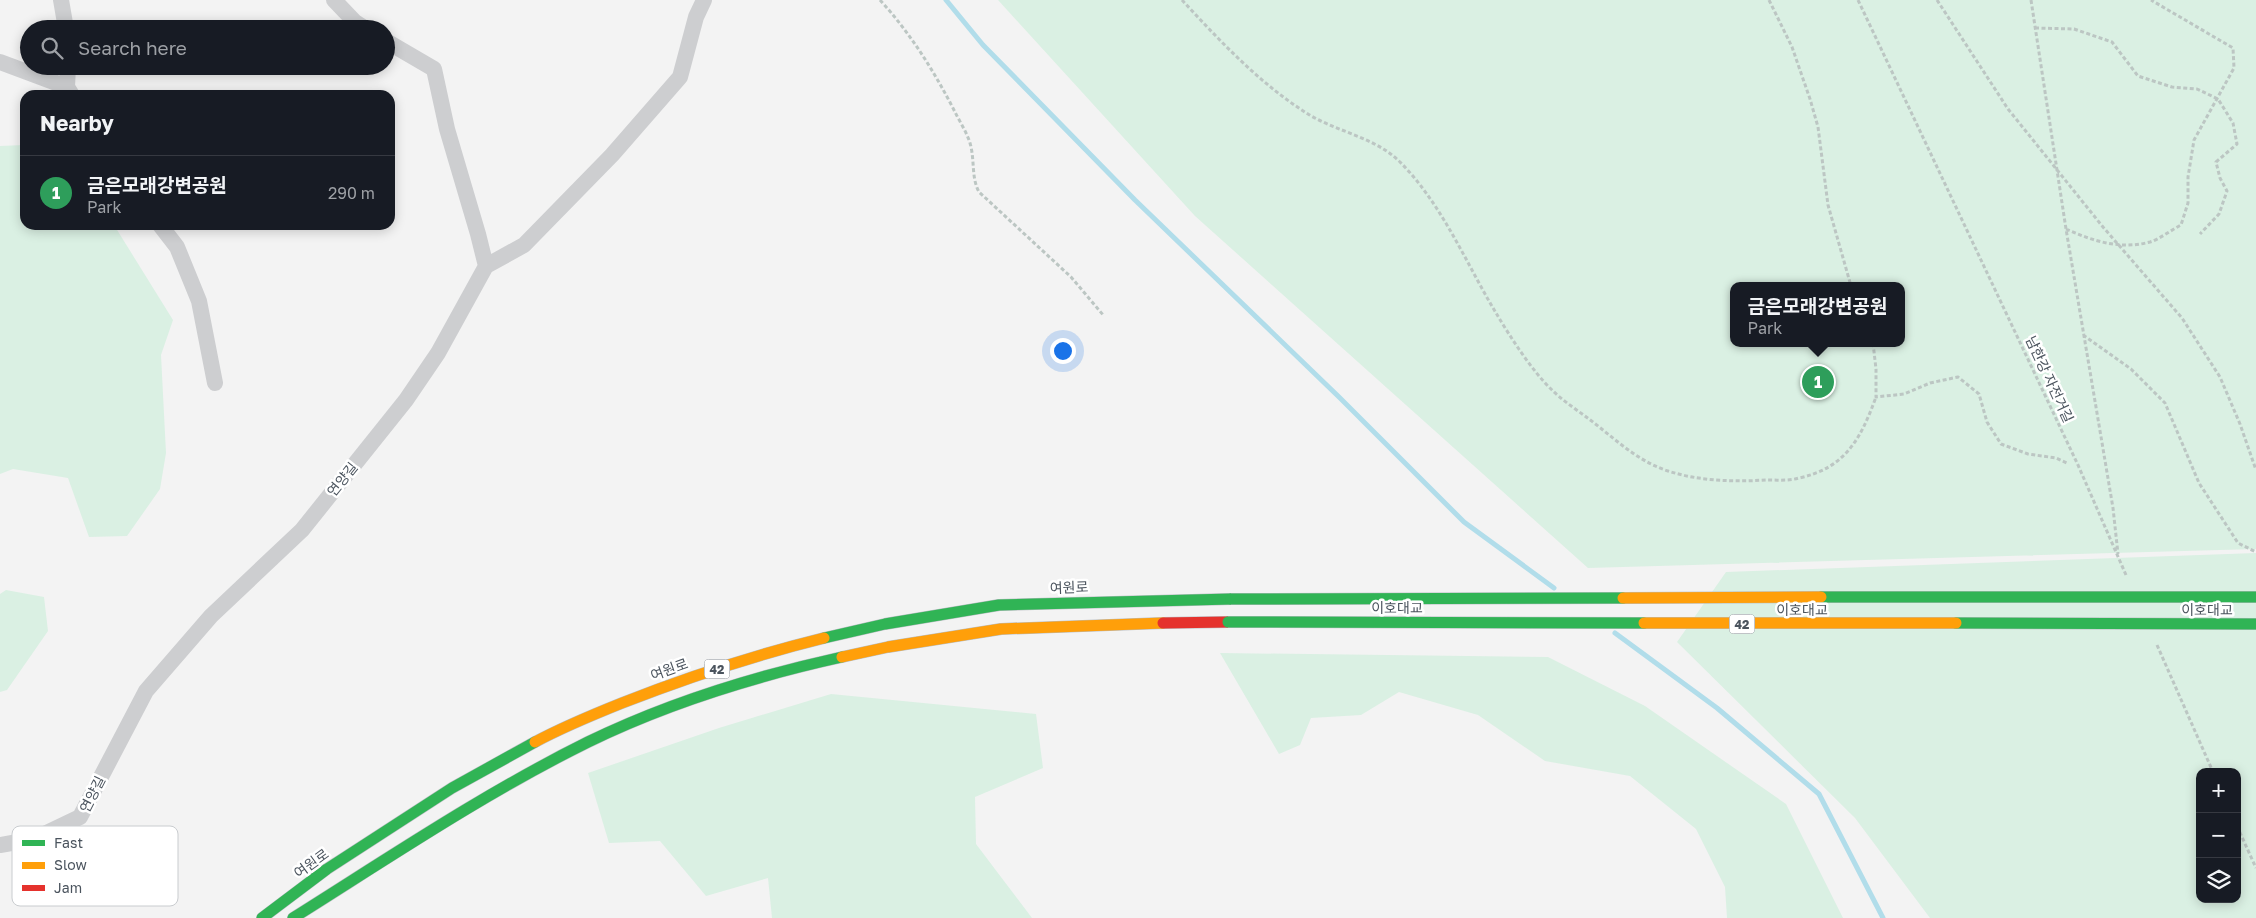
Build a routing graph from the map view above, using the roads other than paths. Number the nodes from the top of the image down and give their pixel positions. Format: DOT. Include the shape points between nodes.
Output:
graph roads {
  1 [pos="61,0"];
  2 [pos="334,0"];
  3 [pos="704,0"];
  4 [pos="64,20"];
  5 [pos="353,20"];
  6 [pos="395,46"];
  7 [pos="0,62"];
  8 [pos="20,70"];
  9 [pos="31,75"];
  10 [pos="69,75"];
  11 [pos="68,90"];
  12 [pos="70,90"];
  13 [pos="164,230"];
  14 [pos="486,266"];
  15 [pos="215,383"];
  16 [pos="2256,597"];
  17 [pos="1231,599"];
  18 [pos="2256,624"];
  19 [pos="61,826"];
  20 [pos="262,918"];
  21 [pos="292,918"];
  1 -- 4 [label="street"];
  2 -- 5 [label="street"];
  3 -- 14 [label="street" via="696,17 680,77 612,155 524,245"];
  6 -- 14 [label="street" via="434,69 447,129"];
  7 -- 8 [label="street"];
  9 -- 11 [label="street"];
  10 -- 12 [label="street"];
  13 -- 15 [label="street" via="177,247 199,301"];
  14 -- 19 [label="street, 연양길" via="433,361 406,400 308,522 212,616 146,691 80,817"];
  16 -- 17 [label="highway, 이호대교 / 42, bridge"];
  17 -- 20 [label="highway, 여원로 / 42" via="999,605 885,624 784,648 675,682 560,728 452,788 327,869"];
  18 -- 21 [label="highway, 이호대교 / 42, bridge" via="1228,622 1001,629 888,647 787,669 672,707 589,742 462,811"];
}
